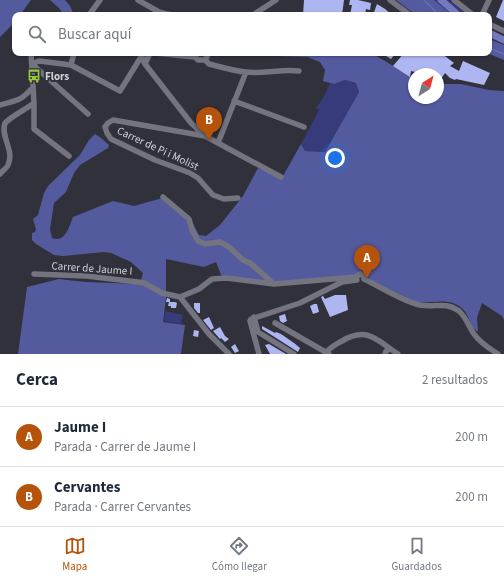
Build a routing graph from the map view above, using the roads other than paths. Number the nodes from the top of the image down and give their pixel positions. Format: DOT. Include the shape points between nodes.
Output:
graph roads {
  1 [pos="100,0"];
  2 [pos="138,0"];
  3 [pos="390,0"];
  4 [pos="441,0"];
  5 [pos="454,0"];
  6 [pos="489,0"];
  7 [pos="274,1"];
  8 [pos="91,12"];
  9 [pos="159,12"];
  10 [pos="258,12"];
  11 [pos="406,12"];
  12 [pos="455,12"];
  13 [pos="469,12"];
  14 [pos="483,12"];
  15 [pos="492,25"];
  16 [pos="504,31"];
  17 [pos="492,34"];
  18 [pos="504,40"];
  19 [pos="31,56"];
  20 [pos="73,56"];
  21 [pos="140,56"];
  22 [pos="141,56"];
  23 [pos="149,56"];
  24 [pos="196,56"];
  25 [pos="206,56"];
  26 [pos="205,60"];
  27 [pos="32,64"];
  28 [pos="145,64"];
  29 [pos="71,65"];
  30 [pos="299,71"];
  31 [pos="246,72"];
  32 [pos="33,87"];
  33 [pos="234,101"];
  34 [pos="0,104"];
  35 [pos="34,104"];
  36 [pos="88,114"];
  37 [pos="191,123"];
  38 [pos="304,127"];
  39 [pos="187,133"];
  40 [pos="205,136"];
  41 [pos="218,142"];
  42 [pos="69,156"];
  43 [pos="0,174"];
  44 [pos="281,177"];
  45 [pos="163,197"];
  46 [pos="238,198"];
  47 [pos="34,274"];
  48 [pos="356,279"];
  49 [pos="274,284"];
  50 [pos="180,297"];
  51 [pos="252,318"];
  52 [pos="275,323"];
  53 [pos="390,349"];
  54 [pos="230,354"];
  55 [pos="259,354"];
  56 [pos="294,354"];
  57 [pos="327,354"];
  58 [pos="385,354"];
  59 [pos="398,354"];
  60 [pos="498,354"];
  1 -- 8 [label="street"];
  2 -- 9 [label="street"];
  3 -- 11 [label="street"];
  4 -- 12 [label="main road"];
  5 -- 13 [label="street"];
  6 -- 14 [label="street"];
  7 -- 10 [label="street"];
  15 -- 16 [label="street"];
  17 -- 18 [label="main road"];
  19 -- 27 [label="street"];
  20 -- 29 [label="street"];
  21 -- 29 [label="street" via="120,91"];
  22 -- 28 [label="street"];
  23 -- 28 [label="street"];
  24 -- 26 [label="street" via="198,60"];
  25 -- 26 [label="street"];
  26 -- 31 [label="street" via="209,64"];
  27 -- 29 [label="street" via="39,62"];
  27 -- 32 [label="street"];
  27 -- 36 [label="street"];
  28 -- 37 [label="street"];
  30 -- 31 [label="street" via="285,69"];
  31 -- 33 [label="street"];
  32 -- 34 [label="street" via="18,101"];
  32 -- 35 [label="street"];
  33 -- 38 [label="street"];
  33 -- 41 [label="street"];
  35 -- 42 [label="street" via="34,129"];
  35 -- 43 [label="street" via="5,123 1,131 1,138 10,156 8,165"];
  37 -- 39 [label="street"];
  37 -- 40 [label="street"];
  39 -- 40 [label="street, Carrer de Pi i Molist"];
  39 -- 46 [label="street, Carrer de Pi i Molist" via="113,120 105,127 111,139 190,173 213,195 224,199"];
  40 -- 41 [label="street"];
  41 -- 44 [label="street"];
  45 -- 49 [label="street" via="188,219 198,240 205,244 220,242 229,247"];
  47 -- 50 [label="street, Carrer de Jaume I" via="138,282 162,293"];
  48 -- 49 [label="street"];
  48 -- 51 [label="street" via="342,282 300,303"];
  48 -- 60 [label="street" via="358,274 361,274 364,279 421,306 451,307 460,312 481,342"];
  49 -- 50 [label="street" via="226,278 212,279 199,289"];
  50 -- 54 [label="street" via="208,334"];
  51 -- 55 [label="street" via="250,321"];
  51 -- 56 [label="street" via="258,332"];
  52 -- 57 [label="street"];
  53 -- 57 [label="street" via="370,335 355,334 330,348"];
  53 -- 58 [label="street"];
  53 -- 59 [label="street"];
}
